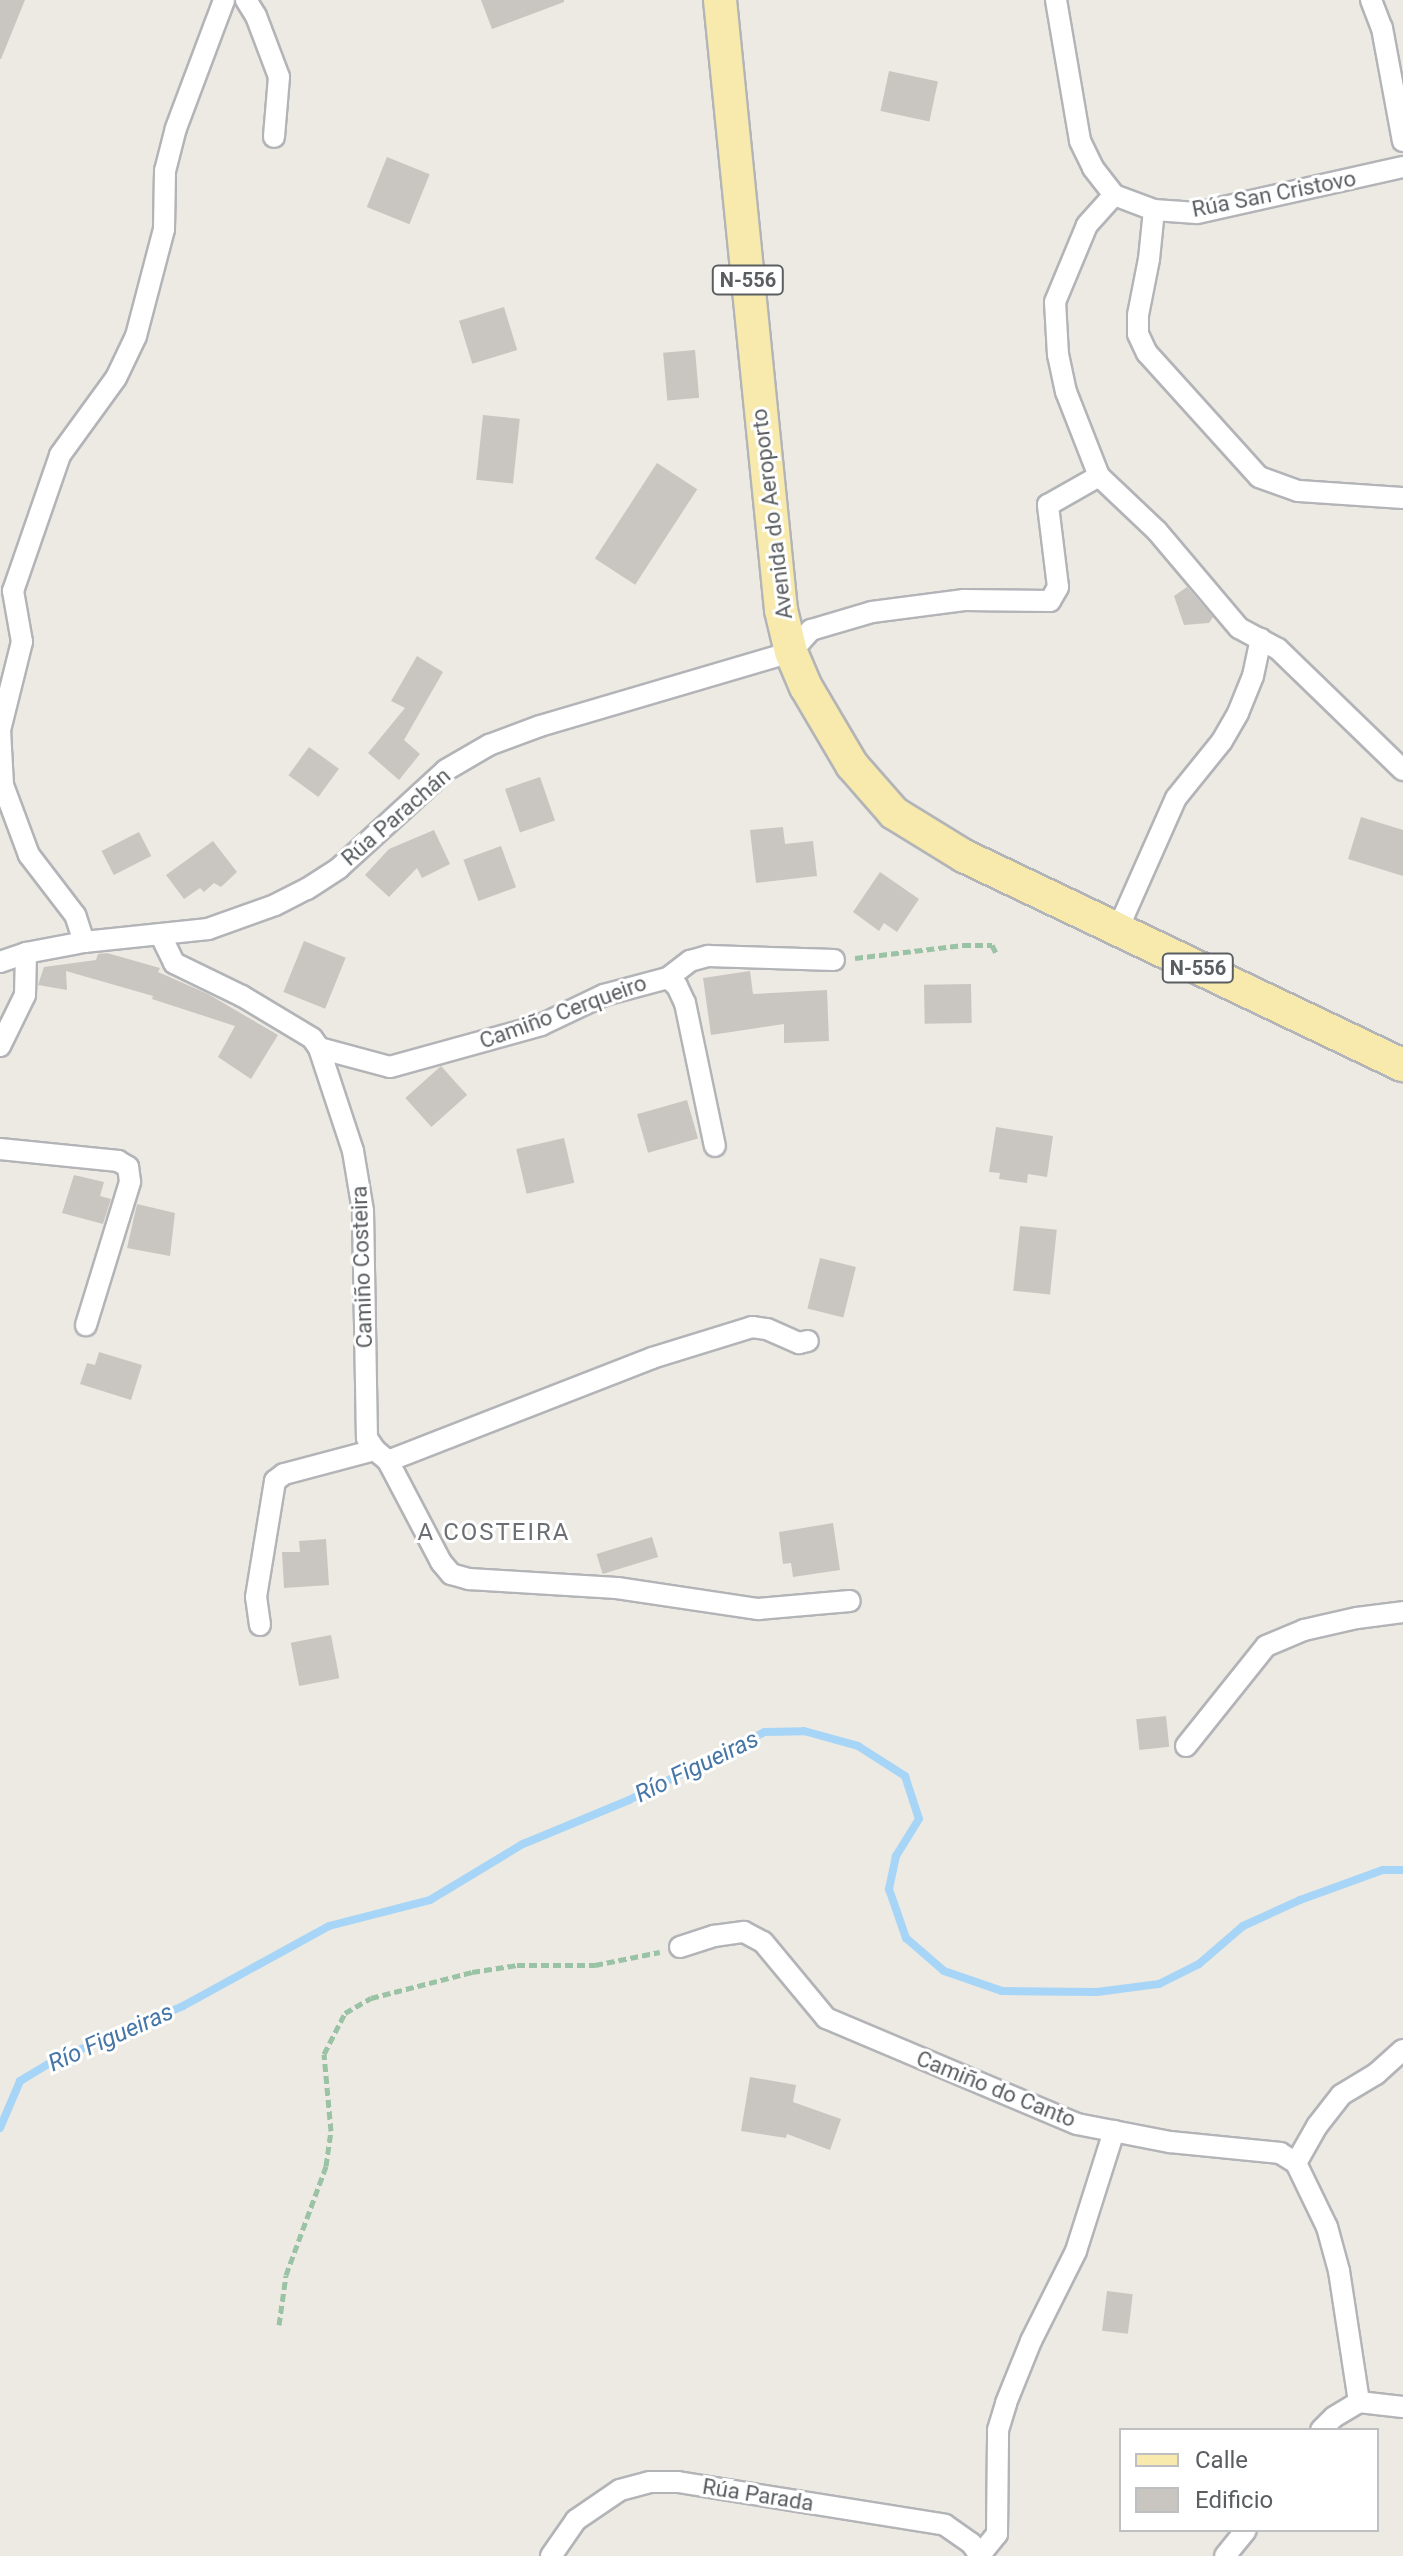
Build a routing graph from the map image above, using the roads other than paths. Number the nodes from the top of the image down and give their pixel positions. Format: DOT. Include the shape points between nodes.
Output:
graph roads {
  1 [pos="224,0"];
  2 [pos="246,0"];
  3 [pos="720,0"];
  4 [pos="1056,0"];
  5 [pos="1371,0"];
  6 [pos="274,137"];
  7 [pos="1403,141"];
  8 [pos="1403,167"];
  9 [pos="1114,195"];
  10 [pos="1154,210"];
  11 [pos="1099,476"];
  12 [pos="1403,498"];
  13 [pos="6,590"];
  14 [pos="1261,639"];
  15 [pos="791,652"];
  16 [pos="1403,770"];
  17 [pos="1117,931"];
  18 [pos="161,936"];
  19 [pos="84,942"];
  20 [pos="26,953"];
  21 [pos="834,960"];
  22 [pos="0,962"];
  23 [pos="668,978"];
  24 [pos="0,1046"];
  25 [pos="319,1048"];
  26 [pos="1403,1065"];
  27 [pos="715,1146"];
  28 [pos="0,1149"];
  29 [pos="86,1325"];
  30 [pos="808,1341"];
  31 [pos="381,1456"];
  32 [pos="850,1601"];
  33 [pos="1403,1612"];
  34 [pos="260,1625"];
  35 [pos="1186,1746"];
  36 [pos="680,1947"];
  37 [pos="1403,2050"];
  38 [pos="1114,2131"];
  39 [pos="1296,2163"];
  40 [pos="1359,2402"];
  41 [pos="1403,2407"];
  42 [pos="1323,2428"];
  43 [pos="1244,2532"];
  44 [pos="551,2556"];
  45 [pos="980,2556"];
  46 [pos="1225,2556"];
  1 -- 13 [label="street" via="176,128 165,171 164,229 136,336 116,378 60,455"];
  2 -- 6 [label="street" via="279,77"];
  3 -- 15 [label="main road, Avenida do Aeroporto / N-556" via="774,561"];
  4 -- 9 [label="street" via="1080,141"];
  5 -- 7 [label="street" via="1382,28"];
  8 -- 10 [label="street, Rúa San Cristovo" via="1197,213"];
  9 -- 10 [label="street, Rúa San Cristovo"];
  9 -- 11 [label="street" via="1087,225 1055,302 1066,392"];
  10 -- 12 [label="street" via="1138,315 1138,334 1147,353 1259,477 1298,491"];
  11 -- 14 [label="street" via="1157,531 1231,620"];
  11 -- 15 [label="street" via="1048,505 1058,587 1050,601 964,600 872,612 811,630"];
  13 -- 19 [label="street" via="22,642 0,730 3,785 29,855 75,915"];
  14 -- 16 [label="street" via="1300,667"];
  14 -- 17 [label="street" via="1238,713 1176,798"];
  15 -- 17 [label="main road, Avenida do Aeroporto / N-556" via="852,765 894,813 964,856"];
  15 -- 18 [label="street, Rúa Parachán" via="489,745 446,770 339,868 307,889 208,929"];
  17 -- 26 [label="main road, Avenida do Aeroporto / N-556"];
  18 -- 19 [label="street, Rúa Parachán"];
  18 -- 25 [label="street" via="174,963 242,996 312,1038"];
  19 -- 20 [label="street, Rúa Parachán"];
  20 -- 22 [label="street, Rúa Parachán"];
  20 -- 24 [label="street" via="25,995"];
  21 -- 23 [label="street, Camiño Cerqueiro" via="708,956 690,961"];
  23 -- 25 [label="street, Camiño Cerqueiro" via="604,995 541,1025 390,1067"];
  23 -- 27 [label="street, Camiño Cerqueiro" via="685,1003"];
  25 -- 31 [label="street, Camiño Costeira" via="359,1181 367,1438"];
  28 -- 29 [label="street" via="118,1161 128,1167 130,1182"];
  30 -- 31 [label="street" via="799,1343 752,1327"];
  31 -- 32 [label="street, Camiño Costeira" via="451,1574 617,1588 758,1609"];
  31 -- 34 [label="street" via="284,1474 275,1481 256,1597"];
  33 -- 35 [label="street" via="1304,1630 1266,1646"];
  36 -- 38 [label="street, Camiño do Canto" via="744,1932 763,1942 826,2018 1077,2124"];
  37 -- 39 [label="street" via="1341,2095"];
  38 -- 39 [label="street, Camiño do Canto" via="1280,2153"];
  38 -- 45 [label="street" via="1076,2251 1006,2403 998,2430 997,2534"];
  39 -- 40 [label="street" via="1327,2227 1339,2271"];
  40 -- 41 [label="street"];
  40 -- 42 [label="street"];
  43 -- 46 [label="street"];
  44 -- 45 [label="street, Rúa Parada" via="576,2520 620,2490 678,2482 945,2525"];
}
